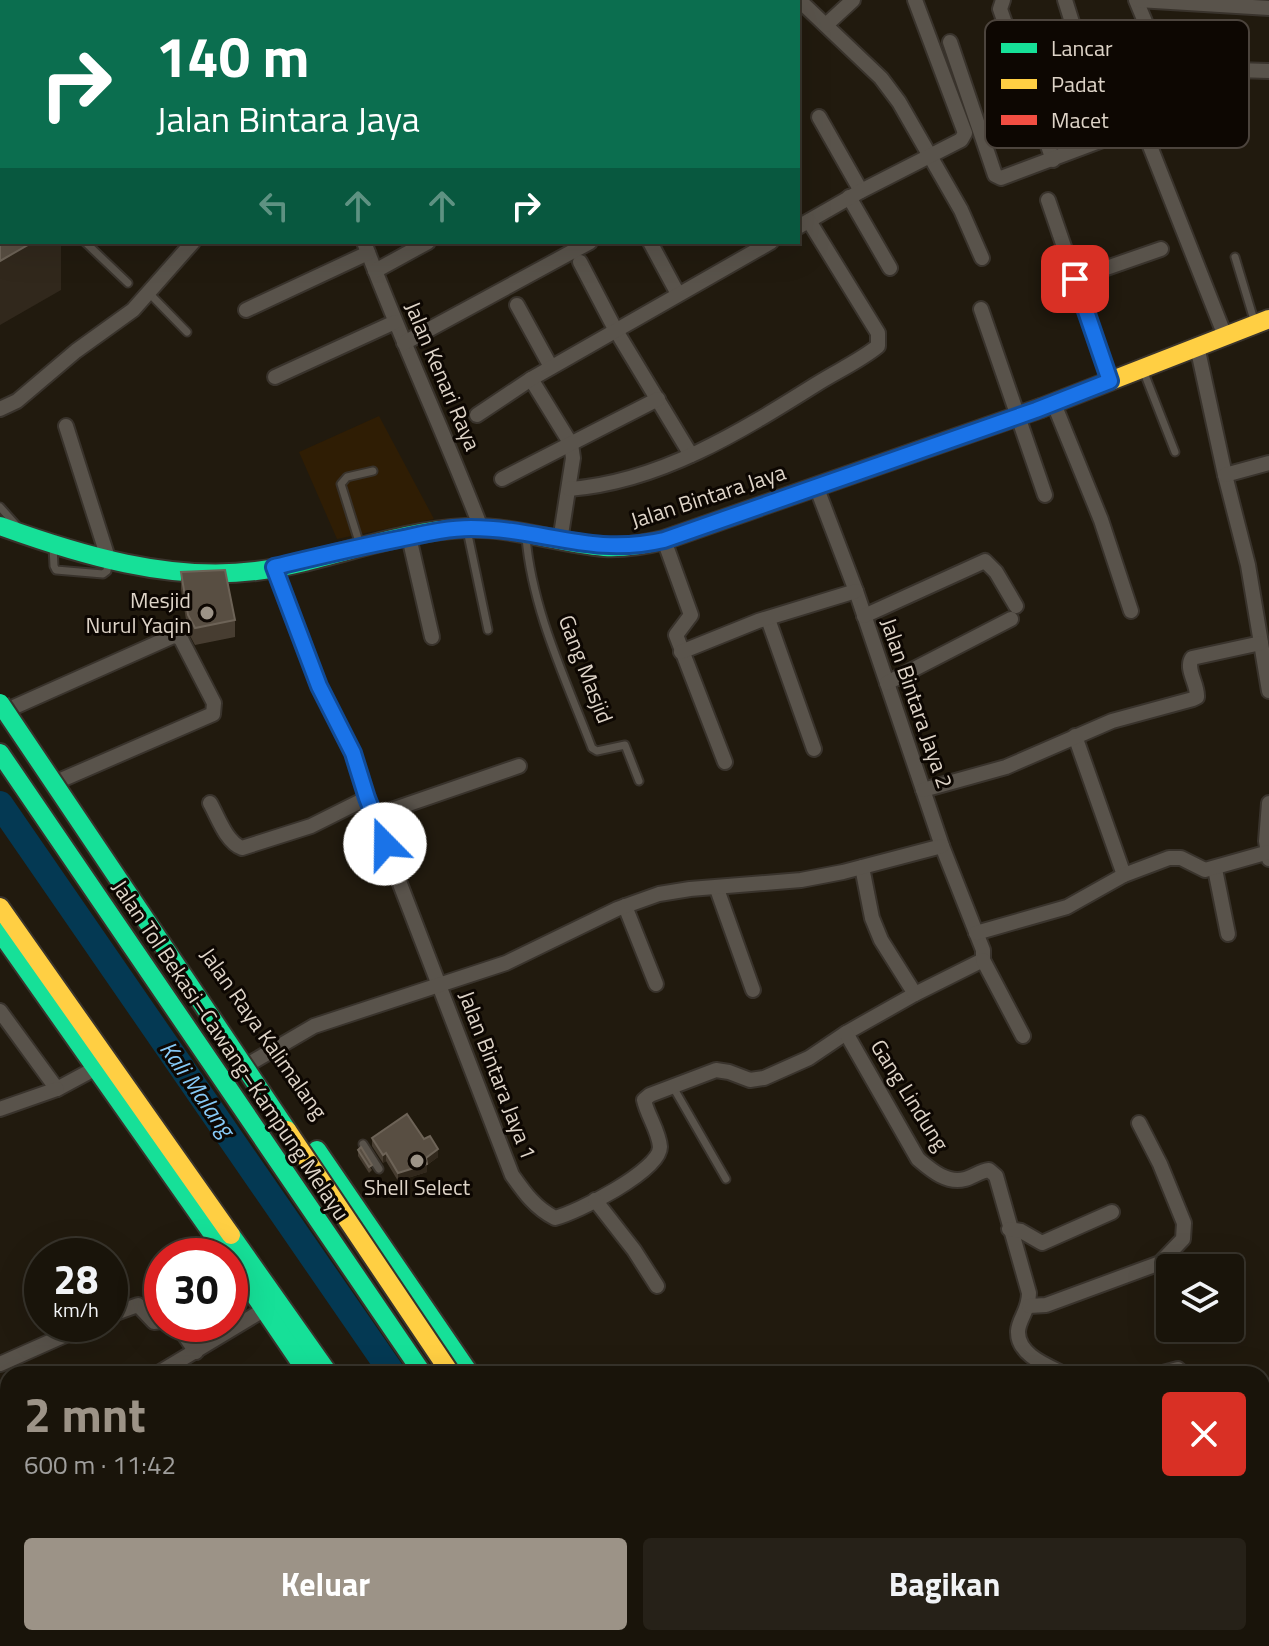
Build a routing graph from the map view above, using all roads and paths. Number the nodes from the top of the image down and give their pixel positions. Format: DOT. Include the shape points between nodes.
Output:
graph roads {
  1 [pos="853,0"];
  2 [pos="915,0"];
  3 [pos="1003,0"];
  4 [pos="1065,0"];
  5 [pos="1137,0"];
  6 [pos="800,1"];
  7 [pos="1269,8"];
  8 [pos="1004,20"];
  9 [pos="1071,20"];
  10 [pos="1145,20"];
  11 [pos="826,25"];
  12 [pos="950,42"];
  13 [pos="1249,70"];
  14 [pos="1269,71"];
  15 [pos="819,117"];
  16 [pos="985,145"];
  17 [pos="986,148"];
  18 [pos="1049,148"];
  19 [pos="1083,148"];
  20 [pos="1151,148"];
  21 [pos="930,156"];
  22 [pos="1053,160"];
  23 [pos="855,194"];
  24 [pos="1048,200"];
  25 [pos="803,224"];
  26 [pos="87,244"];
  27 [pos="191,244"];
  28 [pos="424,244"];
  29 [pos="651,244"];
  30 [pos="767,244"];
  31 [pos="366,248"];
  32 [pos="1161,249"];
  33 [pos="574,252"];
  34 [pos="1235,257"];
  35 [pos="982,258"];
  36 [pos="890,268"];
  37 [pos="375,271"];
  38 [pos="1075,279"];
  39 [pos="128,283"];
  40 [pos="149,293"];
  41 [pos="678,294"];
  42 [pos="517,305"];
  43 [pos="981,309"];
  44 [pos="246,310"];
  45 [pos="395,322"];
  46 [pos="1262,322"];
  47 [pos="615,329"];
  48 [pos="187,332"];
  49 [pos="1225,336"];
  50 [pos="404,343"];
  51 [pos="1197,346"];
  52 [pos="551,367"];
  53 [pos="1142,368"];
  54 [pos="275,377"];
  55 [pos="531,379"];
  56 [pos="1110,381"];
  57 [pos="658,399"];
  58 [pos="1054,404"];
  59 [pos="0,409"];
  60 [pos="477,415"];
  61 [pos="1018,417"];
  62 [pos="66,426"];
  63 [pos="571,444"];
  64 [pos="1175,452"];
  65 [pos="691,455"];
  66 [pos="1269,463"];
  67 [pos="373,471"];
  68 [pos="1225,475"];
  69 [pos="502,479"];
  70 [pos="816,486"];
  71 [pos="569,489"];
  72 [pos="1045,495"];
  73 [pos="0,507"];
  74 [pos="0,526"];
  75 [pos="474,528"];
  76 [pos="526,534"];
  77 [pos="25,536"];
  78 [pos="409,537"];
  79 [pos="664,540"];
  80 [pos="560,541"];
  81 [pos="361,547"];
  82 [pos="108,558"];
  83 [pos="274,567"];
  84 [pos="856,591"];
  85 [pos="1131,611"];
  86 [pos="864,616"];
  87 [pos="768,619"];
  88 [pos="1264,626"];
  89 [pos="488,630"];
  90 [pos="432,637"];
  91 [pos="1261,643"];
  92 [pos="681,652"];
  93 [pos="1267,670"];
  94 [pos="887,683"];
  95 [pos="0,685"];
  96 [pos="1269,691"];
  97 [pos="12,709"];
  98 [pos="0,730"];
  99 [pos="1075,736"];
  100 [pos="814,749"];
  101 [pos="0,753"];
  102 [pos="725,762"];
  103 [pos="519,766"];
  104 [pos="61,780"];
  105 [pos="639,781"];
  106 [pos="923,790"];
  107 [pos="367,798"];
  108 [pos="210,803"];
  109 [pos="1269,803"];
  110 [pos="374,816"];
  111 [pos="942,846"];
  112 [pos="1268,855"];
  113 [pos="862,867"];
  114 [pos="1215,869"];
  115 [pos="1124,875"];
  116 [pos="717,889"];
  117 [pos="625,906"];
  118 [pos="0,907"];
  119 [pos="976,933"];
  120 [pos="1228,934"];
  121 [pos="3,942"];
  122 [pos="983,960"];
  123 [pos="439,984"];
  124 [pos="656,984"];
  125 [pos="753,990"];
  126 [pos="915,994"];
  127 [pos="0,1011"];
  128 [pos="846,1033"];
  129 [pos="1023,1036"];
  130 [pos="254,1061"];
  131 [pos="96,1068"];
  132 [pos="672,1085"];
  133 [pos="57,1089"];
  134 [pos="0,1109"];
  135 [pos="1139,1123"];
  136 [pos="363,1144"];
  137 [pos="379,1169"];
  138 [pos="726,1179"];
  139 [pos="595,1200"];
  140 [pos="1112,1212"];
  141 [pos="1009,1229"];
  142 [pos="215,1238"];
  143 [pos="248,1285"];
  144 [pos="657,1286"];
  145 [pos="1029,1306"];
  146 [pos="128,1309"];
  147 [pos="265,1309"];
  148 [pos="144,1313"];
  149 [pos="50,1342"];
  150 [pos="189,1342"];
  151 [pos="196,1352"];
  152 [pos="0,1364"];
  153 [pos="171,1366"];
  154 [pos="303,1366"];
  155 [pos="323,1366"];
  156 [pos="418,1366"];
  157 [pos="446,1366"];
  158 [pos="464,1366"];
  159 [pos="1047,1366"];
  1 -- 11 [label="street"];
  2 -- 21 [label="street" via="965,127 961,140"];
  3 -- 8 [label="street"];
  4 -- 9 [label="street"];
  5 -- 7 [label="street"];
  5 -- 10 [label="street"];
  6 -- 11 [label="street"];
  11 -- 21 [label="street" via="881,78"];
  12 -- 16 [label="street"];
  13 -- 14 [label="street"];
  15 -- 23 [label="street"];
  17 -- 22 [label="street" via="995,175 1001,178"];
  18 -- 22 [label="street"];
  19 -- 22 [label="street"];
  20 -- 49 [label="street"];
  21 -- 23 [label="street"];
  21 -- 35 [label="street"];
  23 -- 25 [label="street"];
  23 -- 36 [label="street"];
  24 -- 38 [label="street"];
  25 -- 65 [label="street" via="878,333 878,346 764,418"];
  26 -- 39 [label="lane"];
  27 -- 40 [label="street"];
  28 -- 37 [label="street"];
  29 -- 41 [label="street"];
  30 -- 41 [label="street"];
  31 -- 37 [label="street, Jalan Kenari Raya"];
  31 -- 44 [label="street"];
  32 -- 38 [label="street"];
  33 -- 47 [label="street"];
  33 -- 50 [label="street"];
  34 -- 46 [label="lane"];
  37 -- 45 [label="street, Jalan Kenari Raya"];
  38 -- 56 [label="street"];
  40 -- 48 [label="lane"];
  40 -- 59 [label="street" via="17,401"];
  41 -- 47 [label="street"];
  42 -- 52 [label="street"];
  43 -- 61 [label="street"];
  45 -- 50 [label="street, Jalan Kenari Raya"];
  45 -- 54 [label="street"];
  46 -- 49 [label="main road, Jalan Bintara Jaya"];
  47 -- 52 [label="street"];
  47 -- 57 [label="street"];
  49 -- 51 [label="main road, Jalan Bintara Jaya"];
  50 -- 75 [label="street, Jalan Kenari Raya" via="450,448"];
  51 -- 53 [label="main road, Jalan Bintara Jaya"];
  51 -- 68 [label="street"];
  52 -- 55 [label="street"];
  53 -- 56 [label="main road, Jalan Bintara Jaya"];
  53 -- 64 [label="lane"];
  55 -- 60 [label="street"];
  55 -- 63 [label="street"];
  56 -- 58 [label="main road, Jalan Bintara Jaya"];
  57 -- 63 [label="street"];
  57 -- 65 [label="street"];
  58 -- 61 [label="main road, Jalan Bintara Jaya"];
  58 -- 85 [label="street"];
  61 -- 70 [label="main road, Jalan Bintara Jaya"];
  61 -- 72 [label="street"];
  62 -- 82 [label="street"];
  63 -- 69 [label="street"];
  63 -- 71 [label="street"];
  65 -- 71 [label="street" via="604,487"];
  66 -- 68 [label="street"];
  67 -- 81 [label="lane" via="347,477 341,484"];
  68 -- 88 [label="street"];
  70 -- 79 [label="main road, Jalan Bintara Jaya"];
  70 -- 84 [label="street, Jalan Bintara Jaya 2"];
  71 -- 80 [label="street"];
  73 -- 77 [label="lane"];
  74 -- 77 [label="main road, Jalan Bintara Jaya"];
  75 -- 76 [label="main road, Jalan Bintara Jaya"];
  75 -- 78 [label="main road, Jalan Bintara Jaya"];
  75 -- 89 [label="lane"];
  76 -- 80 [label="main road, Jalan Bintara Jaya"];
  76 -- 105 [label="lane, Gang Masjid" via="543,621 592,748 625,745"];
  77 -- 82 [label="main road, Jalan Bintara Jaya"];
  78 -- 81 [label="main road, Jalan Bintara Jaya"];
  78 -- 90 [label="street"];
  79 -- 80 [label="main road, Jalan Bintara Jaya" via="605,547"];
  79 -- 92 [label="street" via="691,615 676,635"];
  81 -- 83 [label="main road, Jalan Bintara Jaya"];
  82 -- 83 [label="main road, Jalan Bintara Jaya" via="192,573"];
  83 -- 107 [label="street, Jalan Bintara Jaya 1"];
  84 -- 86 [label="street, Jalan Bintara Jaya 2"];
  84 -- 87 [label="street"];
  86 -- 94 [label="street, Jalan Bintara Jaya 2"];
  86 -- 94 [label="street" via="985,561 996,572 1013,612"];
  87 -- 92 [label="street"];
  87 -- 100 [label="street"];
  88 -- 91 [label="street"];
  91 -- 93 [label="street"];
  91 -- 99 [label="street" via="1192,658 1197,697"];
  92 -- 102 [label="street"];
  93 -- 96 [label="street"];
  94 -- 106 [label="street, Jalan Bintara Jaya 2"];
  95 -- 97 [label="main road, Jalan Raya Kalimalang"];
  97 -- 98 [label="main road"];
  97 -- 104 [label="main road, Jalan Raya Kalimalang"];
  97 -- 104 [label="street" via="171,637 181,639 214,703 213,714"];
  97 -- 157 [label="main road, bridge"];
  99 -- 106 [label="street" via="1006,767"];
  99 -- 115 [label="street"];
  101 -- 156 [label="main road, Jalan Tol Bekasi–Cawang–Kampung Melayu"];
  103 -- 110 [label="street"];
  104 -- 130 [label="main road, Jalan Raya Kalimalang"];
  106 -- 111 [label="street, Jalan Bintara Jaya 2"];
  107 -- 108 [label="street" via="311,826 242,848"];
  107 -- 110 [label="street, Jalan Bintara Jaya 1"];
  109 -- 112 [label="street"];
  110 -- 123 [label="street, Jalan Bintara Jaya 1"];
  111 -- 113 [label="street"];
  111 -- 119 [label="street, Jalan Bintara Jaya 2"];
  112 -- 114 [label="street"];
  113 -- 116 [label="street"];
  113 -- 126 [label="street" via="881,940"];
  114 -- 115 [label="street" via="1200,870 1188,861 1169,858"];
  114 -- 120 [label="street"];
  115 -- 119 [label="street" via="1067,907"];
  116 -- 117 [label="street" via="659,894"];
  116 -- 125 [label="street"];
  117 -- 123 [label="street" via="506,963"];
  117 -- 124 [label="street"];
  118 -- 155 [label="main road"];
  119 -- 122 [label="street"];
  121 -- 131 [label="main road"];
  122 -- 126 [label="street, Jalan Bintara Jaya 1"];
  122 -- 129 [label="street"];
  123 -- 130 [label="street" via="314,1026"];
  123 -- 139 [label="street, Jalan Bintara Jaya 1" via="491,1126 512,1175 530,1200 555,1218"];
  126 -- 128 [label="street, Jalan Bintara Jaya 1"];
  127 -- 133 [label="street"];
  128 -- 132 [label="street, Jalan Bintara Jaya 1" via="809,1058 764,1078 750,1080 716,1070"];
  128 -- 141 [label="street, Gang Lindung" via="918,1159 950,1179 993,1172"];
  130 -- 158 [label="main road, Jalan Raya Kalimalang"];
  131 -- 133 [label="street"];
  131 -- 142 [label="main road"];
  132 -- 138 [label="lane"];
  132 -- 139 [label="street, Jalan Bintara Jaya 1" via="644,1100 660,1146 657,1157"];
  133 -- 134 [label="street"];
  135 -- 145 [label="street" via="1184,1223 1183,1239 1160,1263 1068,1298"];
  136 -- 137 [label="lane"];
  139 -- 144 [label="street"];
  140 -- 141 [label="street" via="1042,1243"];
  141 -- 145 [label="street, Gang Lindung"];
  143 -- 147 [label="main road"];
  145 -- 159 [label="street, Gang Lindung" via="1018,1330 1023,1347"];
  146 -- 148 [label="street" via="138,1305"];
  147 -- 151 [label="street"];
  147 -- 154 [label="main road"];
  149 -- 152 [label="street"];
  150 -- 151 [label="street"];
  151 -- 153 [label="street"];
}
